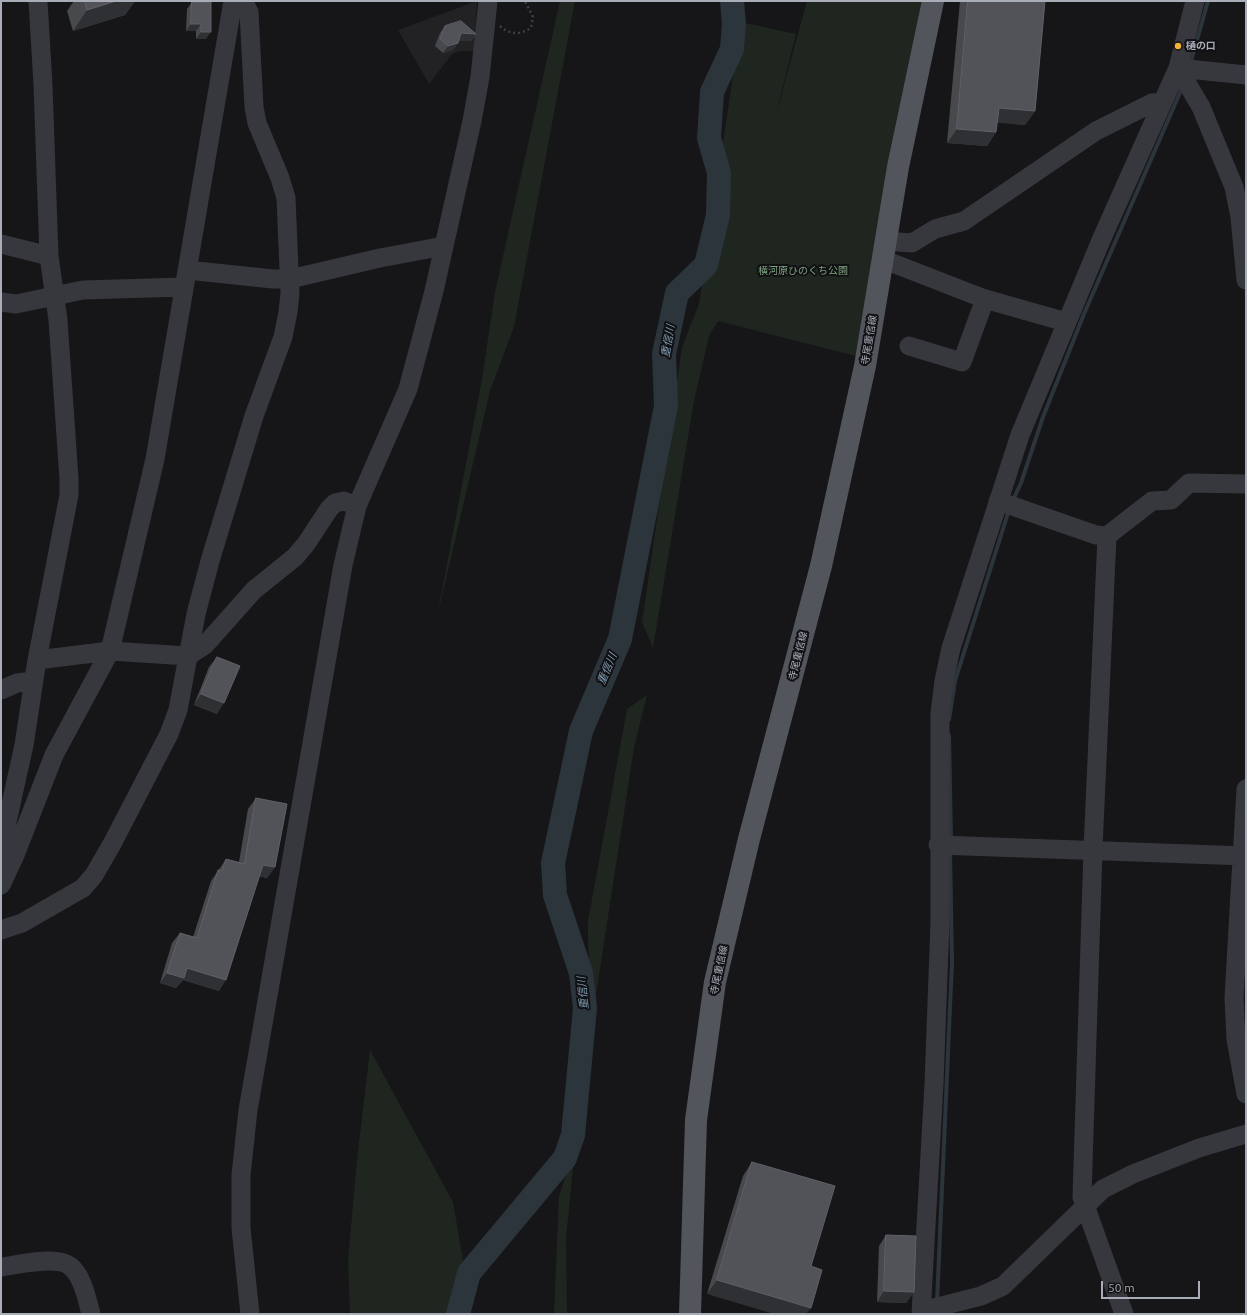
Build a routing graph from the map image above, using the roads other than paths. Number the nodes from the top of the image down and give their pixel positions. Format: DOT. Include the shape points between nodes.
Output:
graph roads {
  1 [pos="38,1"];
  2 [pos="233,1"];
  3 [pos="244,1"];
  4 [pos="934,1"];
  5 [pos="1194,1"];
  6 [pos="488,5"];
  7 [pos="1178,68"];
  8 [pos="1246,74"];
  9 [pos="1163,102"];
  10 [pos="1,244"];
  11 [pos="444,246"];
  12 [pos="884,250"];
  13 [pos="49,256"];
  14 [pos="186,279"];
  15 [pos="290,279"];
  16 [pos="1246,280"];
  17 [pos="54,295"];
  18 [pos="985,299"];
  19 [pos="1,302"];
  20 [pos="1066,322"];
  21 [pos="909,346"];
  22 [pos="1246,484"];
  23 [pos="998,502"];
  24 [pos="357,506"];
  25 [pos="1107,536"];
  26 [pos="110,651"];
  27 [pos="188,656"];
  28 [pos="37,660"];
  29 [pos="33,680"];
  30 [pos="1,690"];
  31 [pos="1246,789"];
  32 [pos="938,845"];
  33 [pos="1093,849"];
  34 [pos="1244,856"];
  35 [pos="1,884"];
  36 [pos="1,930"];
  37 [pos="1246,1094"];
  38 [pos="1246,1134"];
  39 [pos="1085,1207"];
  40 [pos="1,1267"];
  41 [pos="922,1312"];
  42 [pos="91,1314"];
  43 [pos="250,1314"];
  44 [pos="690,1314"];
  45 [pos="1124,1314"];
  1 -- 13 [label="street"];
  2 -- 14 [label="street"];
  3 -- 15 [label="street" via="249,12 257,123 286,198"];
  4 -- 12 [label="main road, 寺尾重信線" via="898,167"];
  5 -- 7 [label="street"];
  6 -- 11 [label="street" via="472,121"];
  7 -- 8 [label="street"];
  7 -- 9 [label="street"];
  7 -- 16 [label="street" via="1201,107 1234,187 1240,217"];
  9 -- 12 [label="street" via="1152,103 1096,131 964,221 935,229 912,243"];
  9 -- 20 [label="street"];
  10 -- 13 [label="street"];
  11 -- 15 [label="street"];
  11 -- 24 [label="street" via="408,389"];
  12 -- 18 [label="street"];
  12 -- 44 [label="main road, 寺尾重信線" via="865,366 821,566 749,839 715,982 696,1120"];
  13 -- 17 [label="street"];
  14 -- 15 [label="street"];
  14 -- 17 [label="street"];
  14 -- 26 [label="street" via="155,459"];
  15 -- 27 [label="street" via="283,337 254,416 210,561"];
  17 -- 19 [label="street" via="16,304"];
  17 -- 28 [label="street" via="70,479"];
  18 -- 20 [label="street"];
  18 -- 21 [label="street" via="962,362"];
  20 -- 23 [label="street" via="1020,435"];
  22 -- 25 [label="street" via="1189,483 1171,500 1152,501"];
  23 -- 25 [label="street" via="1096,535"];
  23 -- 32 [label="street" via="951,648 944,681 940,713"];
  24 -- 27 [label="street" via="344,501 335,503 295,557 254,590 206,646"];
  24 -- 43 [label="street" via="343,565 248,1110 242,1175 241,1228"];
  25 -- 33 [label="street"];
  26 -- 27 [label="street"];
  26 -- 28 [label="street"];
  26 -- 35 [label="street" via="54,755"];
  27 -- 36 [label="street" via="181,697 169,734 94,875 72,896 22,923"];
  28 -- 29 [label="street"];
  29 -- 30 [label="street" via="16,683"];
  29 -- 35 [label="street" via="24,745 7,822"];
  31 -- 34 [label="street"];
  32 -- 33 [label="street"];
  32 -- 41 [label="street" via="939,945"];
  33 -- 34 [label="street"];
  33 -- 39 [label="street" via="1082,1197"];
  34 -- 37 [label="street" via="1234,998 1236,1039"];
  38 -- 39 [label="street" via="1199,1148 1133,1174 1103,1189"];
  39 -- 41 [label="street" via="1003,1286 981,1296"];
  39 -- 45 [label="street"];
  40 -- 42 [label="street" via="54,1260 71,1266 77,1275"];
}
